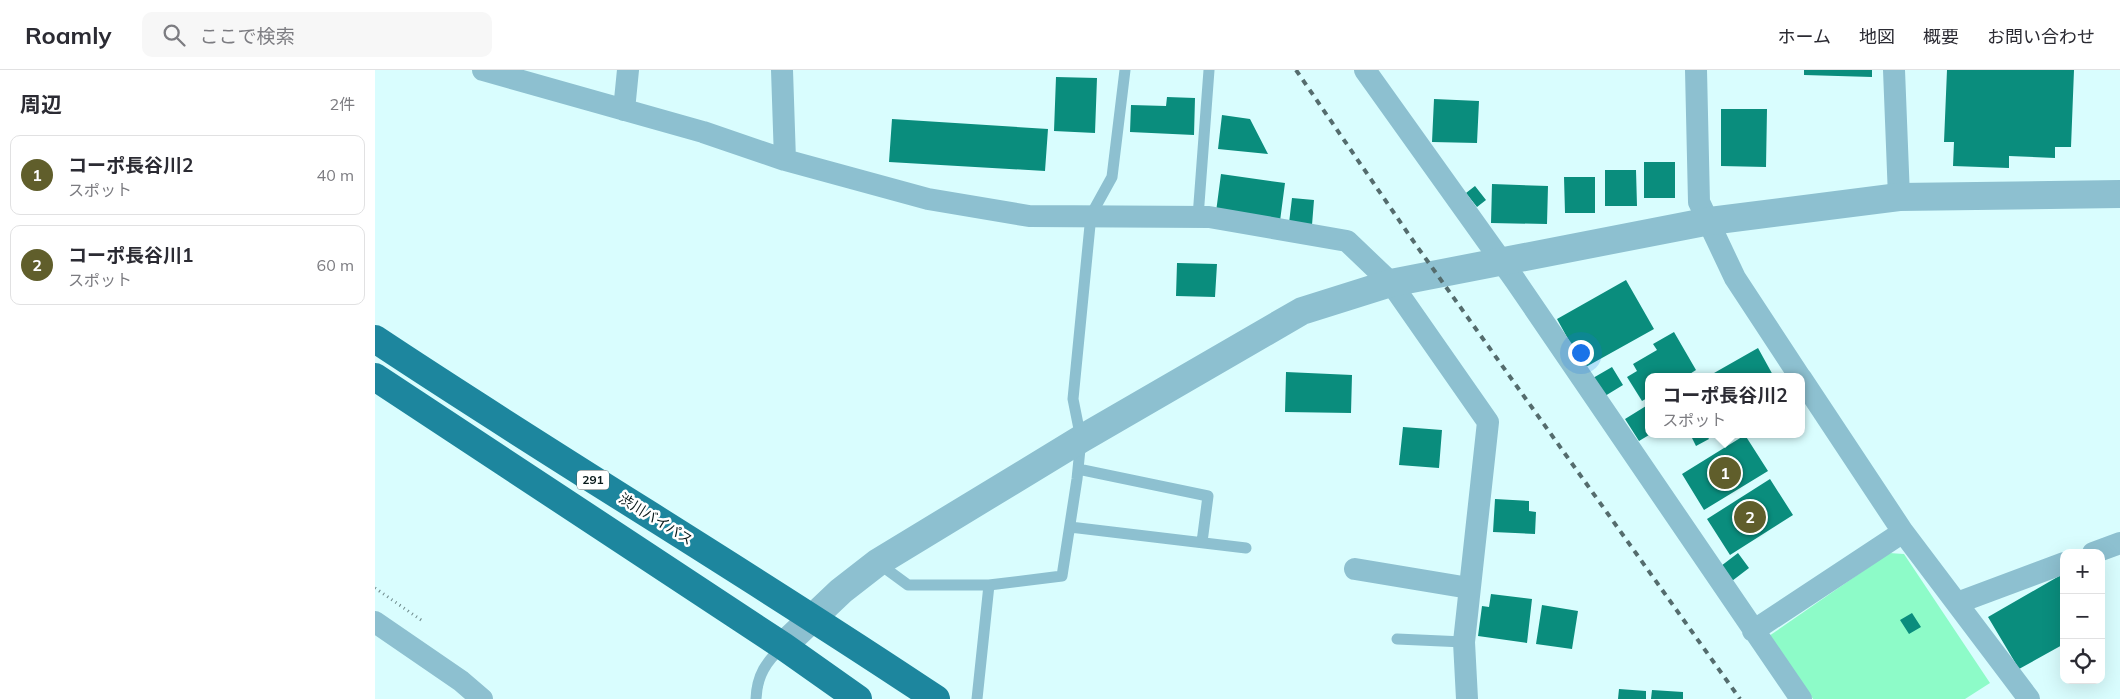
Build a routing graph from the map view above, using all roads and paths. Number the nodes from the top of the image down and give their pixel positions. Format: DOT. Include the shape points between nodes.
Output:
graph roads {
  1 [pos="483,70"];
  2 [pos="628,70"];
  3 [pos="782,70"];
  4 [pos="1125,70"];
  5 [pos="1209,70"];
  6 [pos="1365,70"];
  7 [pos="1696,70"];
  8 [pos="1894,70"];
  9 [pos="624,110"];
  10 [pos="785,160"];
  11 [pos="2120,194"];
  12 [pos="1899,197"];
  13 [pos="1091,215"];
  14 [pos="1198,217"];
  15 [pos="1710,221"];
  16 [pos="1503,263"];
  17 [pos="1391,283"];
  18 [pos="375,339"];
  19 [pos="1798,373"];
  20 [pos="375,377"];
  21 [pos="1805,383"];
  22 [pos="1081,440"];
  23 [pos="1078,469"];
  24 [pos="1070,527"];
  25 [pos="1903,532"];
  26 [pos="1201,542"];
  27 [pos="2120,543"];
  28 [pos="1246,548"];
  29 [pos="2104,549"];
  30 [pos="877,563"];
  31 [pos="2060,564"];
  32 [pos="1355,569"];
  33 [pos="989,585"];
  34 [pos="1469,588"];
  35 [pos="1957,603"];
  36 [pos="813,617"];
  37 [pos="375,622"];
  38 [pos="1753,631"];
  39 [pos="1397,639"];
  40 [pos="1464,642"];
  41 [pos="783,646"];
  42 [pos="482,699"];
  43 [pos="756,699"];
  44 [pos="858,699"];
  45 [pos="936,699"];
  46 [pos="977,699"];
  47 [pos="1467,699"];
  48 [pos="1801,699"];
  49 [pos="2029,699"];
  1 -- 9 [label="street"];
  2 -- 9 [label="street"];
  3 -- 10 [label="street"];
  4 -- 13 [label="lane" via="1112,177"];
  5 -- 14 [label="lane"];
  6 -- 16 [label="street"];
  7 -- 15 [label="street" via="1699,202"];
  8 -- 12 [label="street"];
  9 -- 10 [label="street"];
  10 -- 13 [label="street" via="928,199 1029,216"];
  11 -- 12 [label="street"];
  12 -- 15 [label="street"];
  13 -- 14 [label="street"];
  13 -- 22 [label="lane" via="1073,399"];
  14 -- 17 [label="street" via="1347,241"];
  15 -- 16 [label="street"];
  15 -- 19 [label="street" via="1735,278"];
  16 -- 17 [label="street"];
  16 -- 38 [label="street"];
  17 -- 22 [label="street" via="1302,311"];
  17 -- 34 [label="street" via="1488,422"];
  18 -- 36 [label="highway, 渋川バイパス / 291" via="506,426"];
  20 -- 41 [label="highway, 291"];
  21 -- 25 [label="street"];
  22 -- 23 [label="lane"];
  22 -- 30 [label="street"];
  23 -- 24 [label="lane"];
  23 -- 26 [label="lane" via="1208,496"];
  24 -- 26 [label="lane"];
  24 -- 33 [label="lane" via="1062,576"];
  25 -- 35 [label="street"];
  25 -- 38 [label="street"];
  26 -- 28 [label="lane"];
  27 -- 29 [label="street"];
  30 -- 33 [label="lane" via="909,585"];
  30 -- 36 [label="street"];
  31 -- 35 [label="street"];
  32 -- 34 [label="street"];
  33 -- 46 [label="lane"];
  34 -- 40 [label="street"];
  35 -- 49 [label="street"];
  36 -- 41 [label="street"];
  36 -- 45 [label="highway, 渋川バイパス / 291"];
  37 -- 42 [label="street"];
  38 -- 48 [label="street"];
  39 -- 40 [label="lane"];
  40 -- 47 [label="street"];
  41 -- 43 [label="lane" via="768,660 759,675"];
  41 -- 44 [label="highway, 291"];
}
